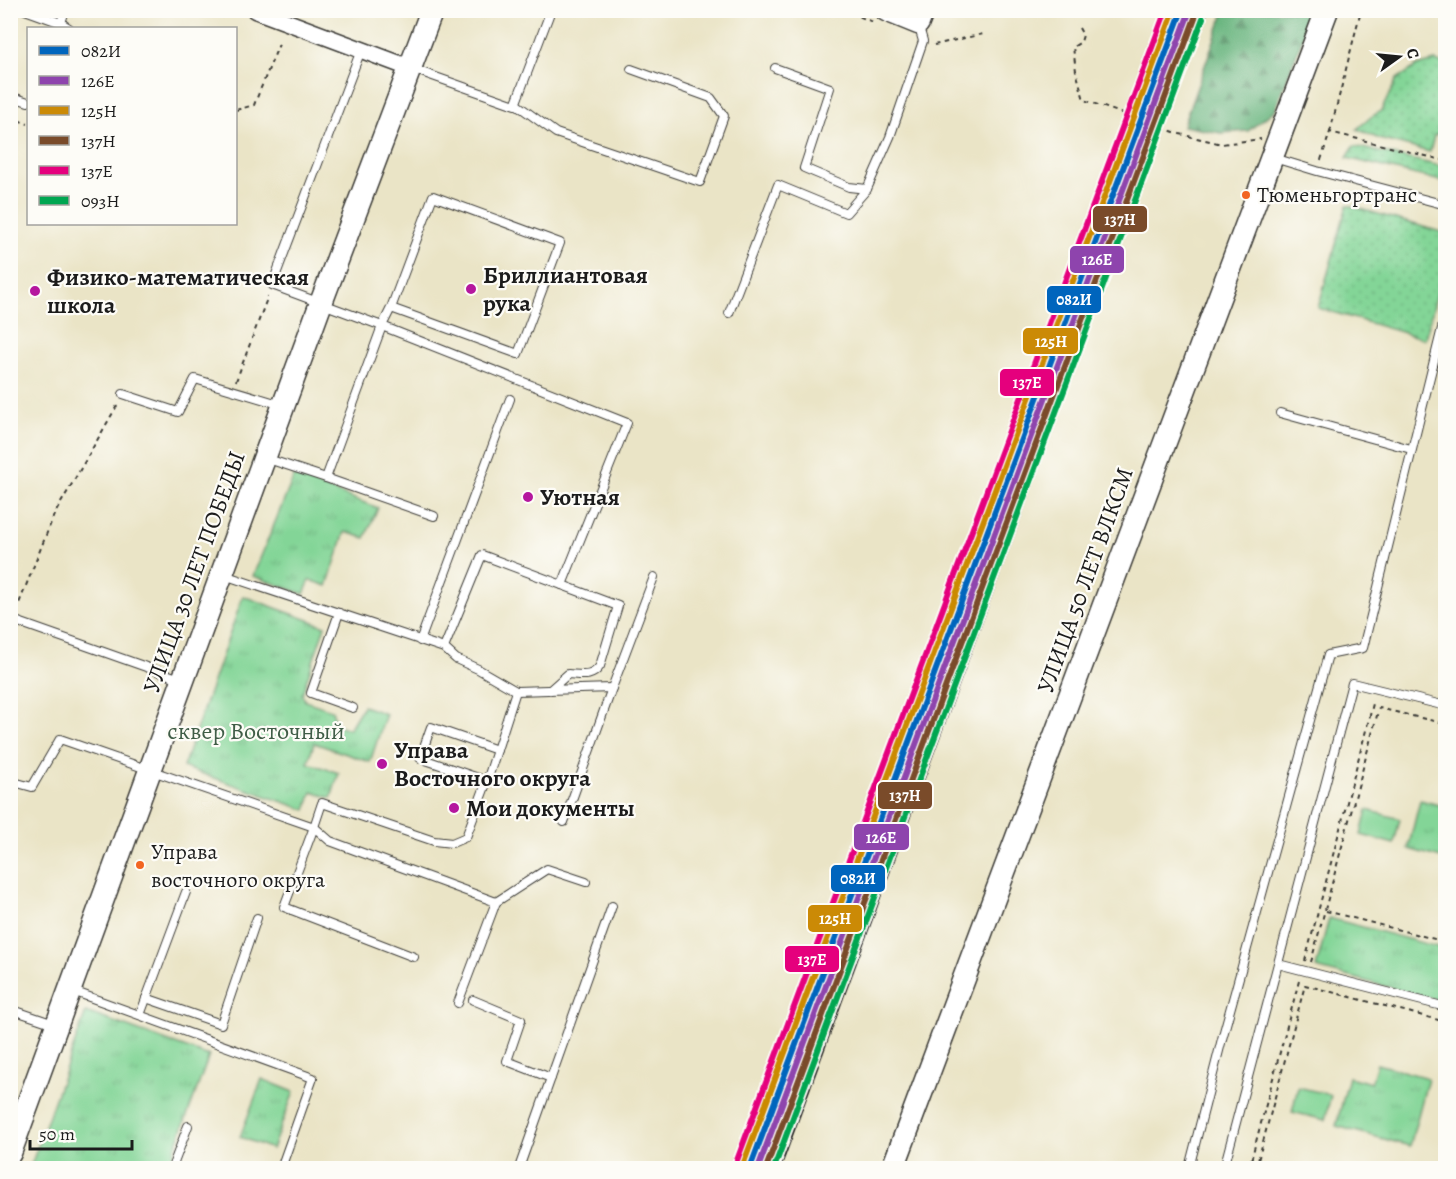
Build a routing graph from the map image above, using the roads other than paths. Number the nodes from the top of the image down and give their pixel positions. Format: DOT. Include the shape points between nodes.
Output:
graph roads {
  1 [pos="25,10"];
  2 [pos="65,10"];
  3 [pos="255,10"];
  4 [pos="432,10"];
  5 [pos="551,10"];
  6 [pos="1327,10"];
  7 [pos="905,14"];
  8 [pos="61,23"];
  9 [pos="67,27"];
  10 [pos="361,50"];
  11 [pos="410,68"];
  12 [pos="776,68"];
  13 [pos="631,69"];
  14 [pos="10,96"];
  15 [pos="27,102"];
  16 [pos="516,104"];
  17 [pos="1266,148"];
  18 [pos="867,189"];
  19 [pos="1446,205"];
  20 [pos="321,303"];
  21 [pos="391,308"];
  22 [pos="1446,312"];
  23 [pos="729,313"];
  24 [pos="382,326"];
  25 [pos="123,394"];
  26 [pos="510,399"];
  27 [pos="284,405"];
  28 [pos="1280,412"];
  29 [pos="1411,449"];
  30 [pos="265,458"];
  31 [pos="326,478"];
  32 [pos="434,516"];
  33 [pos="222,574"];
  34 [pos="654,577"];
  35 [pos="562,585"];
  36 [pos="339,614"];
  37 [pos="12,620"];
  38 [pos="420,641"];
  39 [pos="444,648"];
  40 [pos="183,680"];
  41 [pos="612,688"];
  42 [pos="550,690"];
  43 [pos="516,691"];
  44 [pos="1446,706"];
  45 [pos="353,708"];
  46 [pos="497,750"];
  47 [pos="150,771"];
  48 [pos="10,781"];
  49 [pos="487,781"];
  50 [pos="564,822"];
  51 [pos="314,827"];
  52 [pos="586,882"];
  53 [pos="186,892"];
  54 [pos="496,902"];
  55 [pos="612,906"];
  56 [pos="257,918"];
  57 [pos="414,957"];
  58 [pos="1278,964"];
  59 [pos="70,990"];
  60 [pos="146,998"];
  61 [pos="473,1000"];
  62 [pos="458,1003"];
  63 [pos="1446,1006"];
  64 [pos="10,1009"];
  65 [pos="140,1015"];
  66 [pos="57,1026"];
  67 [pos="551,1077"];
  68 [pos="188,1126"];
  69 [pos="12,1144"];
  70 [pos="172,1168"];
  71 [pos="281,1168"];
  72 [pos="519,1168"];
  73 [pos="894,1168"];
  74 [pos="1189,1168"];
  75 [pos="1224,1168"];
  1 -- 8 [label="lane"];
  2 -- 8 [label="lane"];
  3 -- 10 [label="street"];
  4 -- 11 [label="street, УЛИЦА 30 ЛЕТ ПОБЕДЫ"];
  5 -- 16 [label="lane"];
  6 -- 17 [label="street, УЛИЦА 50 ЛЕТ ВЛКСМ"];
  7 -- 18 [label="lane" via="922,41 891,137"];
  8 -- 9 [label="lane"];
  10 -- 11 [label="street"];
  10 -- 20 [label="lane" via="272,285"];
  11 -- 16 [label="lane"];
  11 -- 20 [label="street, УЛИЦА 30 ЛЕТ ПОБЕДЫ"];
  12 -- 18 [label="lane" via="830,88 804,168 849,187"];
  13 -- 16 [label="lane" via="711,98 724,116 700,182 556,133"];
  14 -- 15 [label="lane"];
  17 -- 19 [label="lane" via="1317,171"];
  17 -- 73 [label="street, УЛИЦА 50 ЛЕТ ВЛКСМ"];
  18 -- 23 [label="lane" via="846,213 778,185"];
  20 -- 24 [label="lane"];
  20 -- 27 [label="street, УЛИЦА 30 ЛЕТ ПОБЕДЫ"];
  21 -- 21 [label="lane" via="433,196 560,243 518,354"];
  21 -- 24 [label="lane"];
  22 -- 29 [label="lane"];
  24 -- 31 [label="lane"];
  24 -- 35 [label="lane" via="627,423"];
  25 -- 27 [label="lane" via="178,412 195,379"];
  26 -- 38 [label="lane"];
  27 -- 30 [label="street, УЛИЦА 30 ЛЕТ ПОБЕДЫ"];
  28 -- 29 [label="lane"];
  29 -- 74 [label="lane" via="1363,648 1328,656"];
  30 -- 31 [label="lane"];
  30 -- 33 [label="street, УЛИЦА 30 ЛЕТ ПОБЕДЫ"];
  31 -- 32 [label="lane"];
  33 -- 36 [label="lane"];
  33 -- 40 [label="street, УЛИЦА 30 ЛЕТ ПОБЕДЫ"];
  34 -- 41 [label="lane"];
  35 -- 39 [label="lane" via="482,555"];
  35 -- 42 [label="lane" via="618,606 595,673 568,674"];
  36 -- 38 [label="lane"];
  36 -- 45 [label="lane" via="311,693"];
  37 -- 40 [label="lane"];
  38 -- 39 [label="lane"];
  39 -- 43 [label="lane" via="456,660"];
  40 -- 47 [label="street, УЛИЦА 30 ЛЕТ ПОБЕДЫ"];
  41 -- 42 [label="lane"];
  41 -- 50 [label="lane"];
  42 -- 43 [label="lane"];
  43 -- 46 [label="lane"];
  44 -- 58 [label="lane" via="1352,683"];
  46 -- 49 [label="lane"];
  46 -- 49 [label="lane" via="430,727 420,758"];
  47 -- 48 [label="lane" via="60,738 32,787"];
  47 -- 51 [label="lane"];
  47 -- 59 [label="street, УЛИЦА 30 ЛЕТ ПОБЕДЫ"];
  49 -- 51 [label="lane" via="470,830 460,841 434,841 322,803"];
  51 -- 54 [label="lane" via="330,841"];
  51 -- 57 [label="lane" via="284,908"];
  52 -- 54 [label="lane" via="547,869"];
  53 -- 60 [label="lane"];
  54 -- 62 [label="lane"];
  55 -- 67 [label="lane"];
  56 -- 60 [label="lane" via="221,1024"];
  58 -- 63 [label="lane"];
  58 -- 75 [label="lane"];
  59 -- 65 [label="lane"];
  59 -- 66 [label="street, УЛИЦА 30 ЛЕТ ПОБЕДЫ"];
  60 -- 65 [label="lane"];
  61 -- 67 [label="lane" via="521,1020 507,1061"];
  64 -- 66 [label="lane"];
  65 -- 71 [label="lane" via="314,1078"];
  66 -- 69 [label="street, УЛИЦА 30 ЛЕТ ПОБЕДЫ"];
  67 -- 72 [label="lane"];
  68 -- 70 [label="lane"];
}
